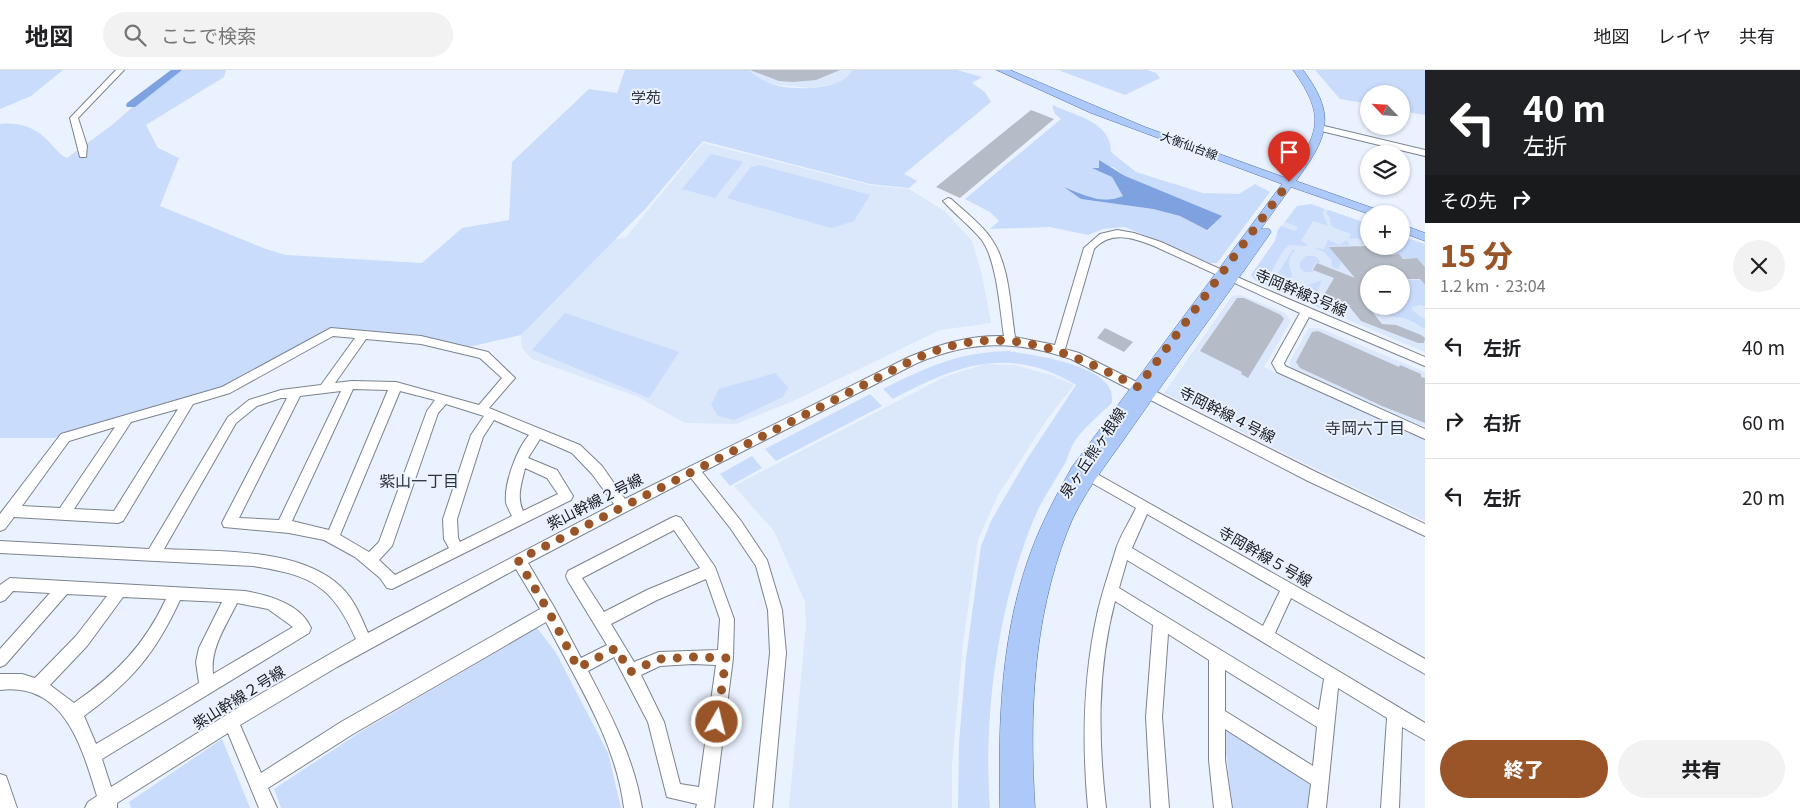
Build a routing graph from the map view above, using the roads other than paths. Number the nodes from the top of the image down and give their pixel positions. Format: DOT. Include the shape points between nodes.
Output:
graph roads {
  1 [pos="120,70"];
  2 [pos="1298,70"];
  3 [pos="1306,70"];
  4 [pos="1000,71"];
  5 [pos="1325,129"];
  6 [pos="1425,153"];
  7 [pos="84,155"];
  8 [pos="1292,186"];
  9 [pos="948,201"];
  10 [pos="1360,208"];
  11 [pos="1360,213"];
  12 [pos="1410,224"];
  13 [pos="1425,229"];
  14 [pos="1410,231"];
  15 [pos="1425,237"];
  16 [pos="1226,277"];
  17 [pos="1306,312"];
  18 [pos="363,334"];
  19 [pos="1010,340"];
  20 [pos="1059,350"];
  21 [pos="1425,362"];
  22 [pos="349,386"];
  23 [pos="396,386"];
  24 [pos="324,389"];
  25 [pos="1143,390"];
  26 [pos="296,392"];
  27 [pos="444,398"];
  28 [pos="189,400"];
  29 [pos="486,412"];
  30 [pos="127,419"];
  31 [pos="538,433"];
  32 [pos="1425,434"];
  33 [pos="521,460"];
  34 [pos="693,470"];
  35 [pos="1090,475"];
  36 [pos="622,506"];
  37 [pos="1144,506"];
  38 [pos="10,511"];
  39 [pos="63,514"];
  40 [pos="520,518"];
  41 [pos="0,525"];
  42 [pos="283,525"];
  43 [pos="1425,530"];
  44 [pos="332,538"];
  45 [pos="0,547"];
  46 [pos="1123,550"];
  47 [pos="458,551"];
  48 [pos="153,554"];
  49 [pos="370,560"];
  50 [pos="518,560"];
  51 [pos="710,571"];
  52 [pos="64,587"];
  53 [pos="1288,589"];
  54 [pos="120,590"];
  55 [pos="1111,591"];
  56 [pos="176,593"];
  57 [pos="0,595"];
  58 [pos="233,596"];
  59 [pos="549,612"];
  60 [pos="600,622"];
  61 [pos="1160,623"];
  62 [pos="1266,635"];
  63 [pos="365,642"];
  64 [pos="616,648"];
  65 [pos="726,658"];
  66 [pos="1217,658"];
  67 [pos="0,660"];
  68 [pos="1425,667"];
  69 [pos="578,668"];
  70 [pos="630,672"];
  71 [pos="1332,675"];
  72 [pos="0,682"];
  73 [pos="38,686"];
  74 [pos="207,686"];
  75 [pos="73,714"];
  76 [pos="1217,715"];
  77 [pos="1395,715"];
  78 [pos="231,722"];
  79 [pos="1325,723"];
  80 [pos="1425,732"];
  81 [pos="91,756"];
  82 [pos="1320,780"];
  83 [pos="0,782"];
  84 [pos="258,785"];
  85 [pos="705,802"];
  86 [pos="104,805"];
  87 [pos="8,808"];
  88 [pos="268,808"];
  89 [pos="633,808"];
  90 [pos="763,808"];
  91 [pos="1010,808"];
  92 [pos="1025,808"];
  93 [pos="1097,808"];
  94 [pos="1160,808"];
  95 [pos="1224,808"];
  96 [pos="1317,808"];
  97 [pos="1390,808"];
  1 -- 7 [label="street" via="74,118"];
  2 -- 5 [label="main road, 泉ヶ丘熊ヶ根線" via="1316,99"];
  3 -- 5 [label="main road, 泉ヶ丘熊ヶ根線" via="1320,89 1330,114"];
  4 -- 8 [label="main road, 大衡仙台線" via="1122,122"];
  5 -- 6 [label="street"];
  5 -- 8 [label="main road, 泉ヶ丘熊ヶ根線" via="1328,143"];
  8 -- 10 [label="main road, 大衡仙台線"];
  8 -- 11 [label="main road, 大衡仙台線"];
  8 -- 16 [label="main road, 泉ヶ丘熊ヶ根線"];
  9 -- 19 [label="street" via="991,246"];
  12 -- 13 [label="main road"];
  14 -- 15 [label="main road"];
  16 -- 17 [label="street, 寺岡幹線3号線"];
  16 -- 20 [label="street, 寺岡幹線3号線" via="1148,241 1119,233 1106,234 1089,248"];
  16 -- 25 [label="main road, 泉ヶ丘熊ヶ根線"];
  17 -- 21 [label="street, 寺岡幹線3号線"];
  17 -- 32 [label="street" via="1278,364 1282,369"];
  18 -- 24 [label="street"];
  18 -- 28 [label="street" via="331,332 226,390"];
  18 -- 29 [label="street" via="421,340 484,356 509,378"];
  19 -- 20 [label="street, 紫山幹線２号線"];
  19 -- 34 [label="street, 紫山幹線２号線" via="976,340 938,348"];
  20 -- 25 [label="street, 紫山幹線２号線"];
  22 -- 23 [label="street"];
  22 -- 24 [label="street"];
  22 -- 42 [label="street"];
  23 -- 27 [label="street"];
  23 -- 44 [label="street"];
  24 -- 26 [label="street"];
  25 -- 35 [label="main road, 泉ヶ丘熊ヶ根線"];
  25 -- 43 [label="street, 寺岡幹線４号線"];
  25 -- 91 [label="main road, 泉ヶ丘熊ヶ根線" via="1077,471 1064,493 1026,592 1017,636 1010,701"];
  26 -- 42 [label="street" via="229,523"];
  26 -- 48 [label="street" via="253,403 232,420"];
  27 -- 29 [label="street"];
  27 -- 49 [label="street" via="433,411 385,546"];
  28 -- 30 [label="street"];
  28 -- 39 [label="street" via="118,517"];
  29 -- 31 [label="street"];
  29 -- 47 [label="street" via="450,519 451,539"];
  30 -- 38 [label="street" via="66,437"];
  30 -- 39 [label="street"];
  31 -- 33 [label="street" via="528,444"];
  31 -- 36 [label="street" via="576,449 597,470"];
  33 -- 40 [label="street" via="513,491 513,504"];
  33 -- 40 [label="street" via="552,474 566,496"];
  34 -- 36 [label="street, 紫山幹線２号線"];
  34 -- 90 [label="street" via="762,564 775,610 778,653"];
  35 -- 37 [label="street, 寺岡幹線５号線"];
  35 -- 92 [label="main road, 泉ヶ丘熊ヶ根線" via="1060,530 1035,613 1024,698"];
  36 -- 50 [label="street, 紫山幹線２号線"];
  37 -- 46 [label="street"];
  37 -- 53 [label="street, 寺岡幹線５号線"];
  38 -- 39 [label="street"];
  38 -- 41 [label="street"];
  40 -- 47 [label="street"];
  42 -- 44 [label="street"];
  44 -- 49 [label="street" via="362,551"];
  45 -- 48 [label="street"];
  46 -- 55 [label="street"];
  46 -- 62 [label="street"];
  47 -- 49 [label="street" via="392,583"];
  48 -- 63 [label="street" via="253,560 292,566 331,586 349,609"];
  50 -- 59 [label="street"];
  50 -- 63 [label="street, 紫山幹線２号線"];
  51 -- 60 [label="street" via="652,595"];
  51 -- 60 [label="street" via="676,522 573,576"];
  51 -- 65 [label="street" via="727,619"];
  52 -- 54 [label="street"];
  52 -- 57 [label="street" via="10,584"];
  52 -- 67 [label="street"];
  53 -- 62 [label="street"];
  53 -- 68 [label="street, 寺岡幹線５号線"];
  54 -- 56 [label="street"];
  54 -- 73 [label="street" via="92,630"];
  55 -- 61 [label="street"];
  55 -- 93 [label="street" via="1096,665 1093,709 1092,756"];
  56 -- 58 [label="street"];
  56 -- 75 [label="street" via="150,644 133,665 112,686"];
  58 -- 74 [label="street" via="207,648 204,662"];
  58 -- 74 [label="street" via="263,600 288,612 304,628"];
  59 -- 69 [label="street"];
  59 -- 84 [label="street" via="348,728"];
  60 -- 64 [label="street"];
  61 -- 66 [label="street"];
  61 -- 94 [label="street" via="1154,717"];
  62 -- 71 [label="street"];
  63 -- 78 [label="street, 紫山幹線２号線"];
  64 -- 69 [label="street"];
  64 -- 70 [label="street"];
  65 -- 70 [label="street" via="659,659"];
  65 -- 85 [label="street"];
  66 -- 76 [label="street"];
  66 -- 79 [label="street"];
  69 -- 89 [label="street" via="602,711 618,750 632,793"];
  70 -- 85 [label="street" via="653,714 673,792"];
  71 -- 77 [label="street"];
  71 -- 79 [label="street"];
  72 -- 73 [label="street" via="8,680"];
  73 -- 75 [label="street"];
  74 -- 81 [label="street"];
  75 -- 81 [label="street"];
  76 -- 82 [label="street"];
  76 -- 95 [label="street" via="1217,760"];
  77 -- 80 [label="street"];
  77 -- 97 [label="street"];
  78 -- 84 [label="street"];
  78 -- 86 [label="street, 紫山幹線２号線"];
  79 -- 82 [label="street"];
  81 -- 86 [label="street"];
  82 -- 96 [label="street"];
  83 -- 87 [label="street"];
  84 -- 88 [label="street"];
}
